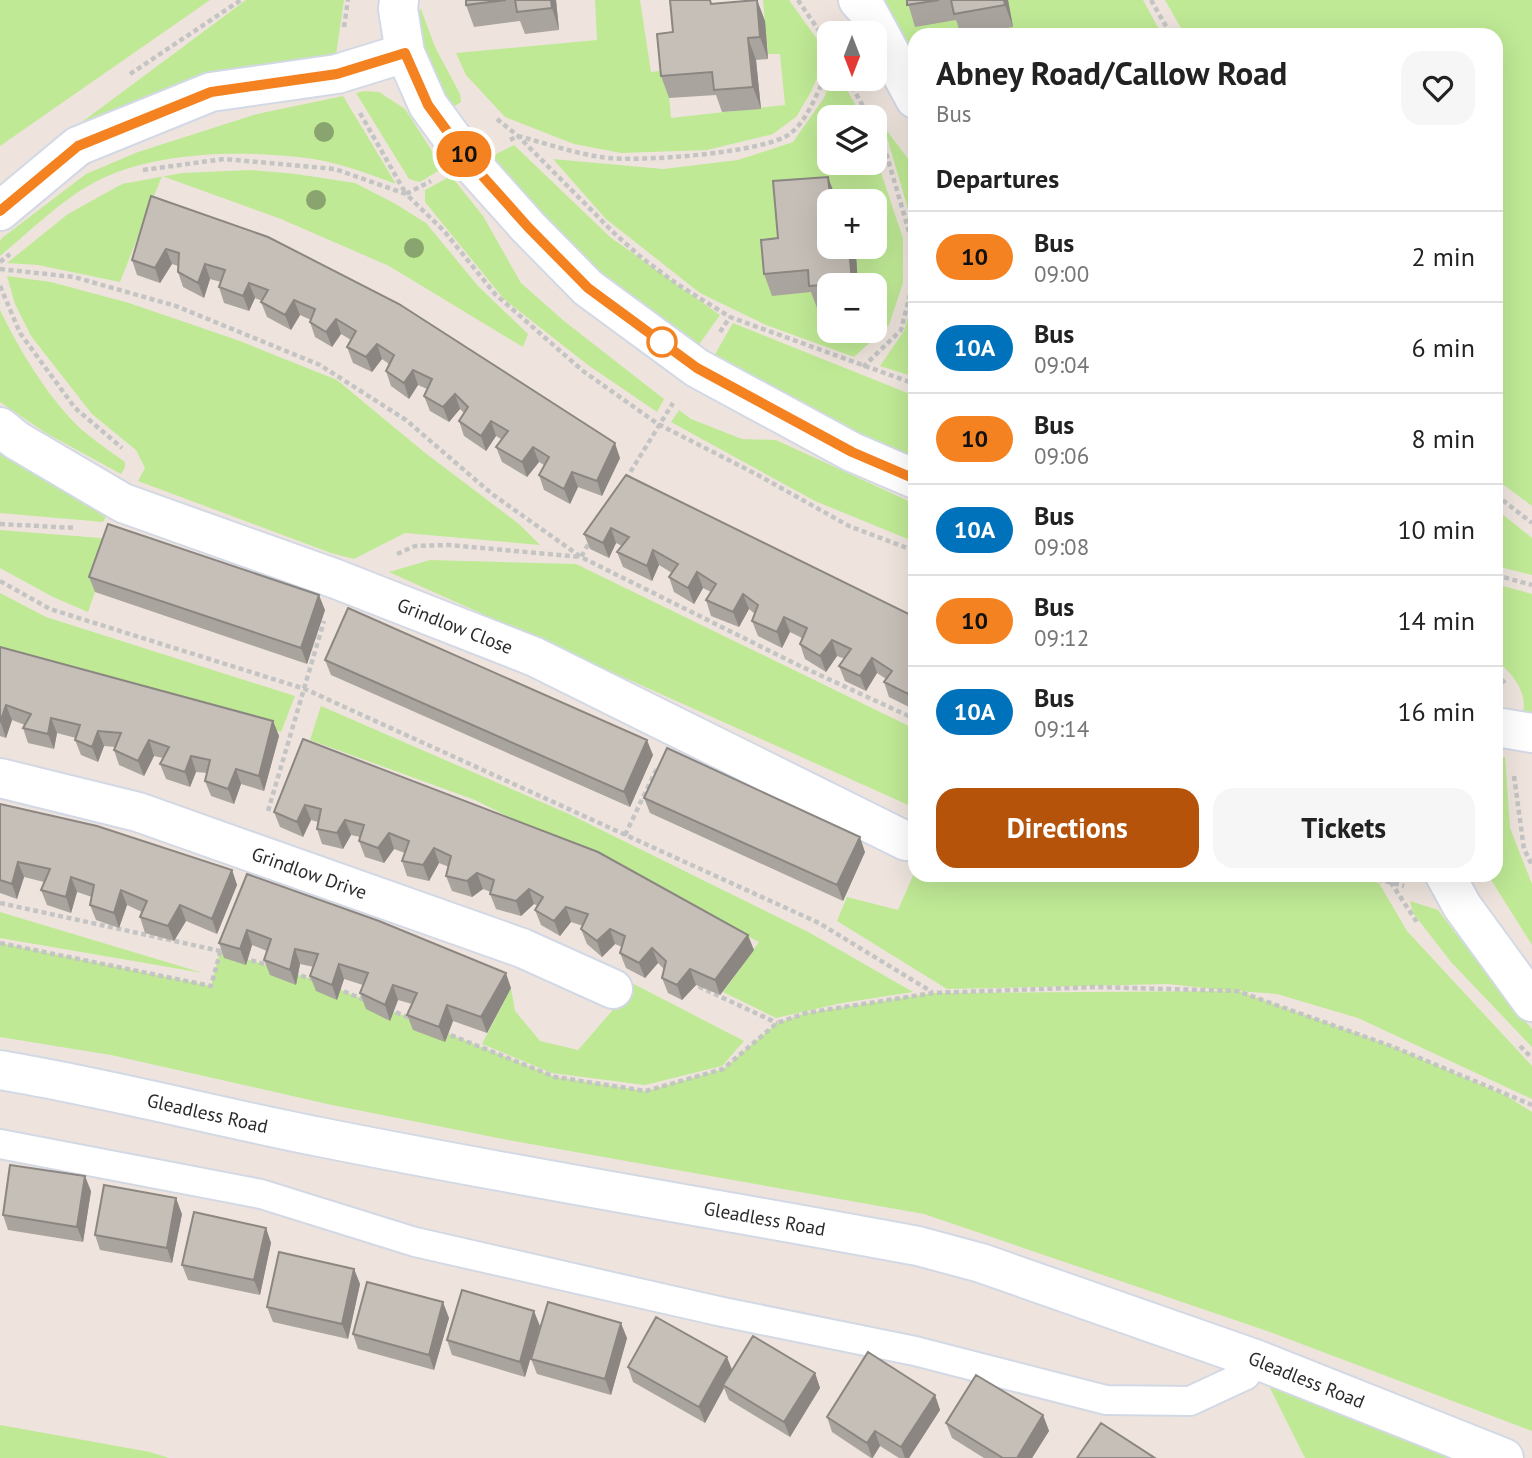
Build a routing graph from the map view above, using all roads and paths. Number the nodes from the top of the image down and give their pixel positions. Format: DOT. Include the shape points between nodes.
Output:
graph roads {
  1 [pos="399,0"];
  2 [pos="798,0"];
  3 [pos="858,0"];
  4 [pos="1151,0"];
  5 [pos="817,28"];
  6 [pos="1167,28"];
  7 [pos="405,53"];
  8 [pos="908,86"];
  9 [pos="819,91"];
  10 [pos="496,119"];
  11 [pos="518,136"];
  12 [pos="887,156"];
  13 [pos="469,161"];
  14 [pos="134,174"];
  15 [pos="406,194"];
  16 [pos="0,211"];
  17 [pos="908,228"];
  18 [pos="20,246"];
  19 [pos="0,262"];
  20 [pos="0,269"];
  21 [pos="908,305"];
  22 [pos="863,367"];
  23 [pos="908,382"];
  24 [pos="658,424"];
  25 [pos="0,427"];
  26 [pos="908,476"];
  27 [pos="623,485"];
  28 [pos="1503,500"];
  29 [pos="1532,523"];
  30 [pos="595,533"];
  31 [pos="415,546"];
  32 [pos="908,548"];
  33 [pos="581,557"];
  34 [pos="1503,577"];
  35 [pos="336,579"];
  36 [pos="0,581"];
  37 [pos="1532,585"];
  38 [pos="305,689"];
  39 [pos="908,716"];
  40 [pos="676,727"];
  41 [pos="1503,728"];
  42 [pos="1532,733"];
  43 [pos="0,778"];
  44 [pos="625,835"];
  45 [pos="906,841"];
  46 [pos="255,852"];
  47 [pos="1449,882"];
  48 [pos="0,903"];
  49 [pos="225,939"];
  50 [pos="0,943"];
  51 [pos="220,951"];
  52 [pos="318,981"];
  53 [pos="691,983"];
  54 [pos="331,986"];
  55 [pos="613,989"];
  56 [pos="933,993"];
  57 [pos="369,1001"];
  58 [pos="1532,1002"];
  59 [pos="382,1007"];
  60 [pos="419,1022"];
  61 [pos="777,1023"];
  62 [pos="432,1027"];
  63 [pos="0,1070"];
  64 [pos="1532,1105"];
  65 [pos="0,1144"];
  66 [pos="1255,1359"];
  67 [pos="1504,1458"];
  1 -- 7 [label="street"];
  2 -- 5 [label="path"];
  3 -- 8 [label="street"];
  4 -- 6 [label="path"];
  7 -- 13 [label="street" via="428,105"];
  7 -- 16 [label="street" via="337,74 211,92 78,146"];
  9 -- 11 [label="path" via="790,134 721,152 647,160 602,158"];
  10 -- 11 [label="path"];
  11 -- 13 [label="path"];
  11 -- 22 [label="path" via="625,243 677,284 730,317"];
  12 -- 17 [label="path"];
  13 -- 15 [label="path"];
  13 -- 26 [label="street" via="588,288 697,368 852,452"];
  14 -- 15 [label="path" via="224,159 335,169"];
  15 -- 24 [label="path" via="444,231 495,295 583,371"];
  18 -- 19 [label="path"];
  20 -- 33 [label="path" via="74,277 176,306 320,365 406,420 492,494"];
  21 -- 22 [label="path" via="901,330"];
  22 -- 23 [label="path"];
  24 -- 27 [label="path"];
  24 -- 32 [label="path" via="849,526"];
  25 -- 35 [label="street, Grindlow Close" via="123,503"];
  28 -- 29 [label="path"];
  30 -- 33 [label="path"];
  31 -- 33 [label="path"];
  33 -- 39 [label="path"];
  34 -- 37 [label="path"];
  35 -- 38 [label="path"];
  35 -- 40 [label="street, Grindlow Close" via="535,657"];
  36 -- 38 [label="path" via="50,609"];
  38 -- 44 [label="path"];
  38 -- 46 [label="path"];
  40 -- 44 [label="path"];
  40 -- 45 [label="street, Grindlow Close"];
  41 -- 42 [label="street"];
  43 -- 46 [label="street, Grindlow Drive" via="138,813"];
  44 -- 56 [label="path" via="819,923"];
  46 -- 55 [label="street, Grindlow Drive" via="522,948"];
  47 -- 58 [label="street"];
  48 -- 51 [label="path"];
  49 -- 51 [label="path"];
  50 -- 51 [label="path" via="211,986"];
  51 -- 52 [label="path"];
  53 -- 61 [label="path"];
  54 -- 57 [label="path"];
  56 -- 61 [label="path" via="806,1013"];
  56 -- 64 [label="path" via="1097,987 1237,991 1391,1046"];
  59 -- 60 [label="path"];
  61 -- 62 [label="path" via="723,1069 646,1091 555,1077"];
  63 -- 66 [label="street, Gleadless Road" via="127,1093 318,1137 918,1246 981,1263"];
  65 -- 66 [label="lane" via="261,1194 415,1242 915,1351 1106,1400 1190,1401 1246,1375"];
  66 -- 67 [label="street, Gleadless Road"];
}
